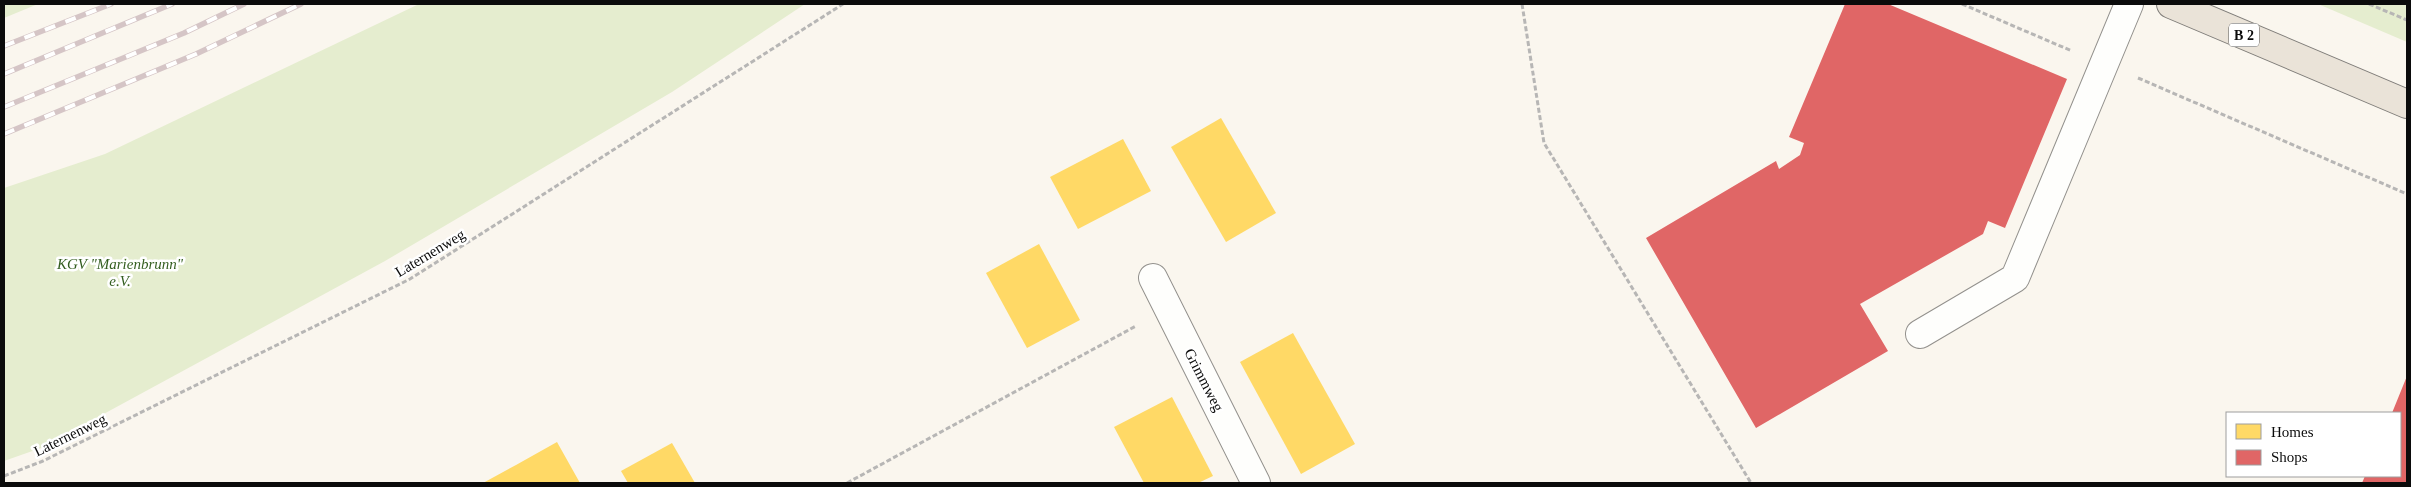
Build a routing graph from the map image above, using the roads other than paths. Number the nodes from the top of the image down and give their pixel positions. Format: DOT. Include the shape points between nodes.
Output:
graph roads {
  1 [pos="2129,4"];
  2 [pos="2171,4"];
  3 [pos="2407,104"];
  4 [pos="1153,278"];
  5 [pos="1920,334"];
  6 [pos="1256,483"];
  1 -- 5 [label="street" via="2014,278"];
  2 -- 3 [label="main road, B 2"];
  4 -- 6 [label="street, Grimmweg"];
}
